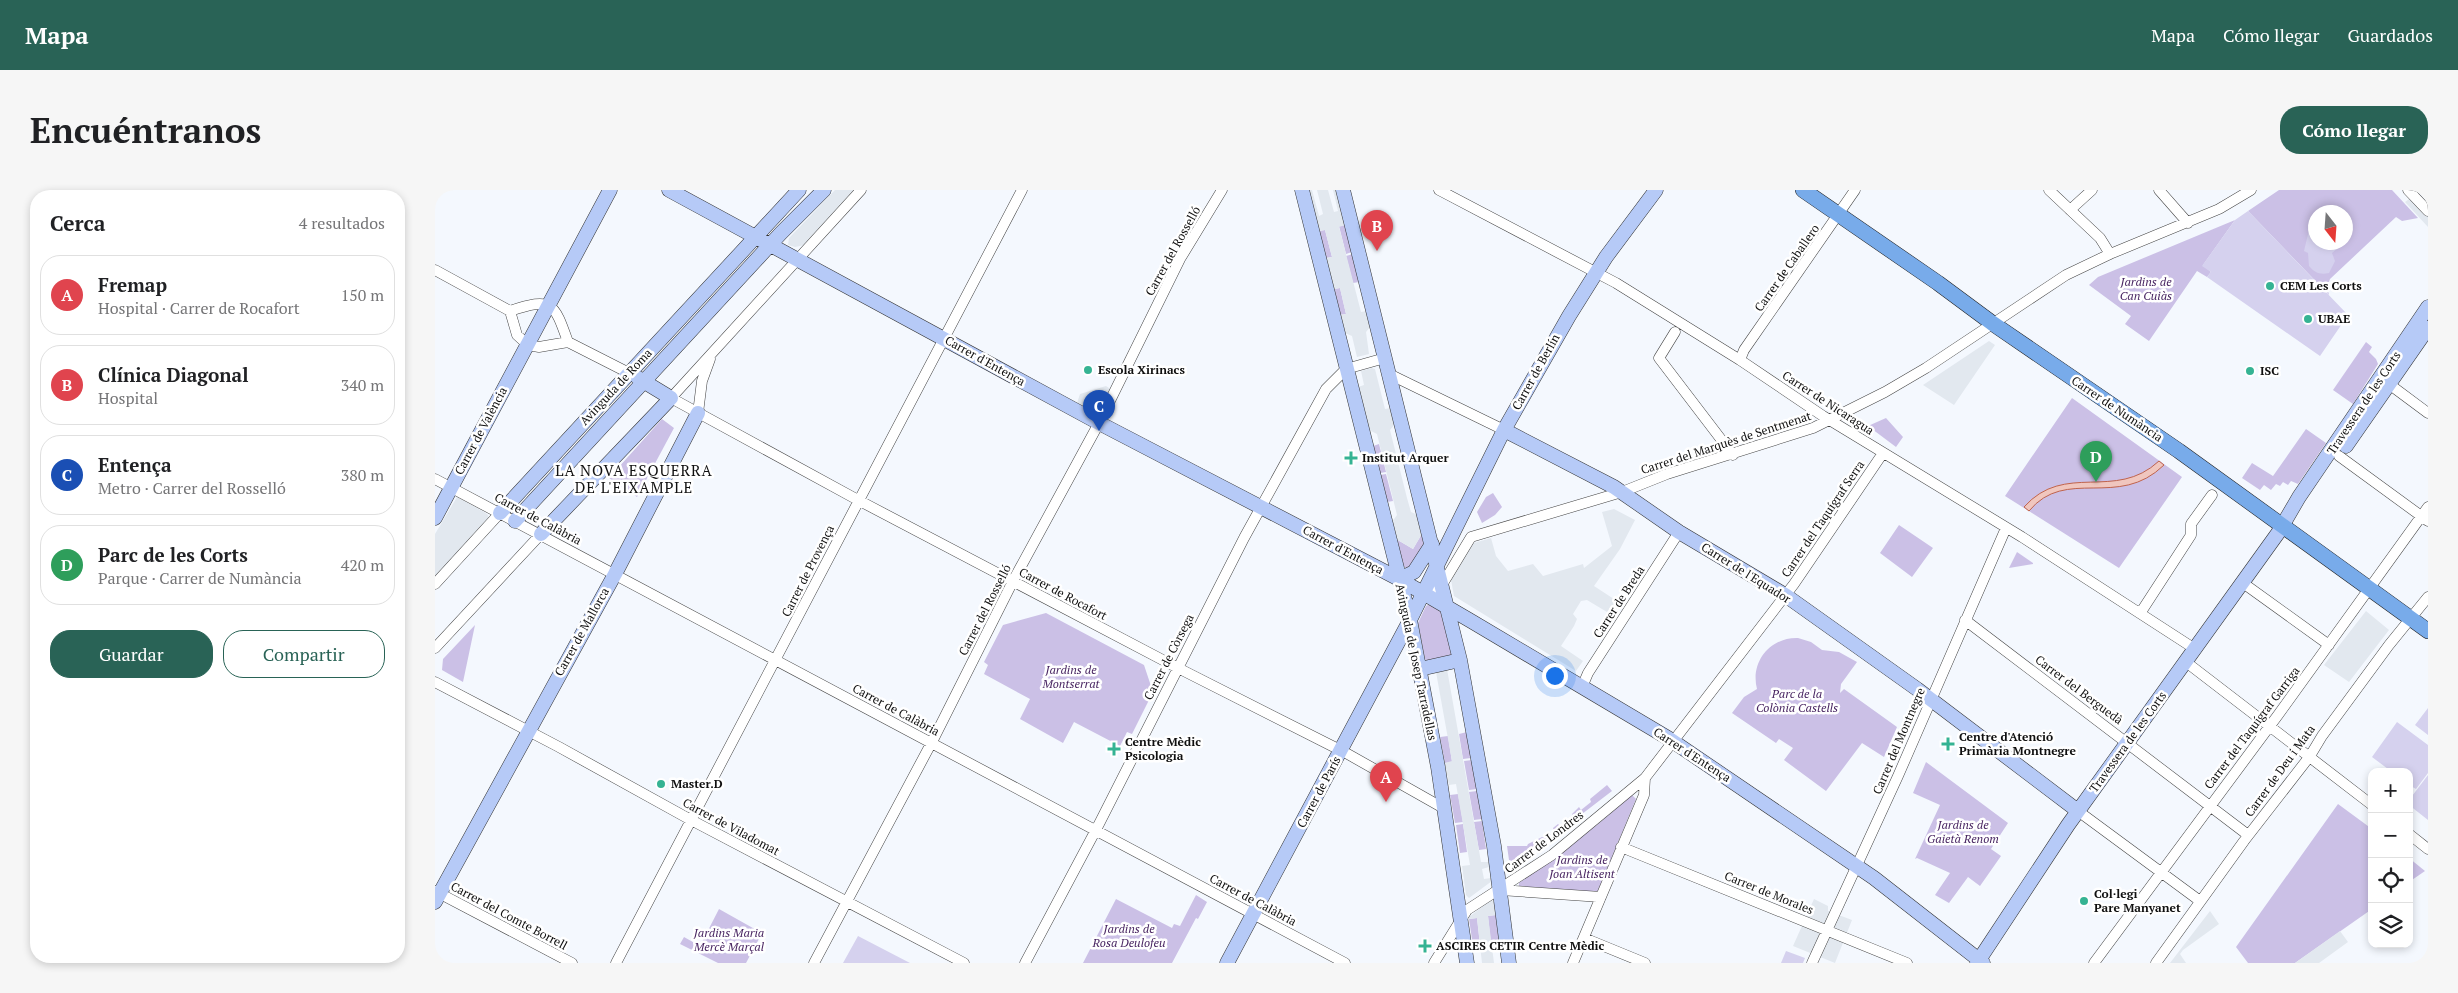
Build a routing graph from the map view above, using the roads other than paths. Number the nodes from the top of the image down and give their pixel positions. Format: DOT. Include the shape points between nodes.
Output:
graph roads {
  1 [pos="610,190"];
  2 [pos="669,190"];
  3 [pos="799,190"];
  4 [pos="824,190"];
  5 [pos="861,190"];
  6 [pos="1022,190"];
  7 [pos="1222,190"];
  8 [pos="1302,190"];
  9 [pos="1343,190"];
  10 [pos="1439,190"];
  11 [pos="1656,190"];
  12 [pos="1803,190"];
  13 [pos="1855,190"];
  14 [pos="2049,190"];
  15 [pos="2092,190"];
  16 [pos="2159,190"];
  17 [pos="2251,190"];
  18 [pos="2413,192"];
  19 [pos="2070,210"];
  20 [pos="2428,211"];
  21 [pos="1839,214"];
  22 [pos="2188,223"];
  23 [pos="755,236"];
  24 [pos="771,245"];
  25 [pos="2111,254"];
  26 [pos="798,259"];
  27 [pos="435,270"];
  28 [pos="1597,272"];
  29 [pos="548,305"];
  30 [pos="2428,306"];
  31 [pos="510,311"];
  32 [pos="1992,324"];
  33 [pos="2428,328"];
  34 [pos="1675,332"];
  35 [pos="944,338"];
  36 [pos="568,342"];
  37 [pos="533,346"];
  38 [pos="711,355"];
  39 [pos="1385,358"];
  40 [pos="1740,360"];
  41 [pos="1346,369"];
  42 [pos="629,373"];
  43 [pos="1389,374"];
  44 [pos="644,382"];
  45 [pos="2389,384"];
  46 [pos="671,398"];
  47 [pos="698,413"];
  48 [pos="2428,413"];
  49 [pos="1830,420"];
  50 [pos="1099,423"];
  51 [pos="1504,430"];
  52 [pos="1883,453"];
  53 [pos="1733,455"];
  54 [pos="2339,456"];
  55 [pos="435,479"];
  56 [pos="451,488"];
  57 [pos="1622,492"];
  58 [pos="2212,495"];
  59 [pos="859,500"];
  60 [pos="1260,507"];
  61 [pos="2428,507"];
  62 [pos="500,513"];
  63 [pos="435,518"];
  64 [pos="2425,519"];
  65 [pos="515,521"];
  66 [pos="1458,522"];
  67 [pos="2283,525"];
  68 [pos="2006,528"];
  69 [pos="1679,532"];
  70 [pos="541,534"];
  71 [pos="1471,537"];
  72 [pos="1431,544"];
  73 [pos="1437,566"];
  74 [pos="615,574"];
  75 [pos="1399,580"];
  76 [pos="1013,582"];
  77 [pos="2243,583"];
  78 [pos="435,584"];
  79 [pos="1442,585"];
  80 [pos="2370,588"];
  81 [pos="1424,593"];
  82 [pos="1785,595"];
  83 [pos="2428,597"];
  84 [pos="1448,608"];
  85 [pos="2141,612"];
  86 [pos="2412,619"];
  87 [pos="1410,620"];
  88 [pos="1471,620"];
  89 [pos="1965,620"];
  90 [pos="2428,631"];
  91 [pos="1455,639"];
  92 [pos="2329,645"];
  93 [pos="435,648"];
  94 [pos="2195,649"];
  95 [pos="776,660"];
  96 [pos="1460,660"];
  97 [pos="2186,662"];
  98 [pos="1177,668"];
  99 [pos="1419,669"];
  100 [pos="435,682"];
  101 [pos="1582,687"];
  102 [pos="1930,699"];
  103 [pos="2270,726"];
  104 [pos="529,731"];
  105 [pos="1673,742"];
  106 [pos="931,743"];
  107 [pos="2127,743"];
  108 [pos="1341,750"];
  109 [pos="2310,756"];
  110 [pos="1645,778"];
  111 [pos="2368,801"];
  112 [pos="2209,807"];
  113 [pos="1445,809"];
  114 [pos="2078,811"];
  115 [pos="691,820"];
  116 [pos="1095,830"];
  117 [pos="2249,835"];
  118 [pos="2413,837"];
  119 [pos="1621,847"];
  120 [pos="2428,849"];
  121 [pos="1857,866"];
  122 [pos="2160,872"];
  123 [pos="1500,890"];
  124 [pos="437,895"];
  125 [pos="1601,897"];
  126 [pos="848,902"];
  127 [pos="2200,902"];
  128 [pos="1254,915"];
  129 [pos="1461,916"];
  130 [pos="1827,929"];
  131 [pos="1584,938"];
  132 [pos="1980,962"];
  133 [pos="572,963"];
  134 [pos="616,963"];
  135 [pos="814,963"];
  136 [pos="964,963"];
  137 [pos="1025,963"];
  138 [pos="1227,963"];
  139 [pos="1345,963"];
  140 [pos="1434,963"];
  141 [pos="1467,963"];
  142 [pos="1509,963"];
  143 [pos="1573,963"];
  144 [pos="1645,963"];
  145 [pos="1812,963"];
  146 [pos="1907,963"];
  147 [pos="2094,963"];
  148 [pos="2157,963"];
  1 -- 29 [label="main road, Carrer de València"];
  2 -- 23 [label="main road, Carrer d'Entença"];
  3 -- 23 [label="main road, Avinguda de Roma"];
  4 -- 24 [label="main road, Avinguda de Roma"];
  5 -- 26 [label="street"];
  6 -- 35 [label="street, Carrer de Provença"];
  7 -- 50 [label="street, Carrer del Rosselló" via="1181,259"];
  8 -- 41 [label="main road, Avinguda de Josep Tarradellas"];
  9 -- 39 [label="main road"];
  10 -- 28 [label="street, Carrer de Nicaragua"];
  11 -- 28 [label="main road, Carrer de Berlín"];
  12 -- 21 [label="main road, Carrer de Numància"];
  13 -- 21 [label="street, Carrer de Caballero"];
  14 -- 19 [label="street"];
  15 -- 19 [label="street"];
  16 -- 22 [label="street"];
  17 -- 22 [label="street, Carrer del Marquès de Sentmenat"];
  18 -- 20 [label="street"];
  19 -- 25 [label="street" via="2104,242"];
  21 -- 32 [label="main road, Carrer de Numància"];
  21 -- 40 [label="street, Carrer de Caballero"];
  22 -- 25 [label="street, Carrer del Marquès de Sentmenat"];
  23 -- 24 [label="main road, Carrer d'Entença"];
  23 -- 42 [label="main road, Avinguda de Roma"];
  24 -- 26 [label="main road, Carrer d'Entença"];
  24 -- 44 [label="main road, Avinguda de Roma"];
  25 -- 32 [label="street, Carrer del Marquès de Sentmenat" via="2056,280"];
  26 -- 35 [label="main road, Carrer d'Entença"];
  26 -- 38 [label="street"];
  27 -- 31 [label="street"];
  28 -- 40 [label="street, Carrer de Nicaragua"];
  28 -- 51 [label="main road, Carrer de Berlín" via="1564,323"];
  29 -- 31 [label="street" via="540,302"];
  29 -- 36 [label="street" via="555,310"];
  29 -- 37 [label="main road, Carrer de València"];
  30 -- 67 [label="main road, Travessera de les Corts"];
  31 -- 37 [label="street" via="517,336"];
  32 -- 49 [label="street, Carrer del Marquès de Sentmenat" via="1907,379"];
  32 -- 67 [label="main road, Carrer de Numància"];
  33 -- 45 [label="main road, Travessera de les Corts"];
  34 -- 53 [label="street" via="1659,358"];
  35 -- 50 [label="main road, Carrer d'Entença"];
  35 -- 59 [label="street, Carrer de Provença"];
  36 -- 37 [label="street"];
  36 -- 42 [label="street"];
  37 -- 56 [label="main road, Carrer de València"];
  38 -- 46 [label="street"];
  38 -- 47 [label="street, Carrer de Mallorca" via="702,381"];
  39 -- 41 [label="street"];
  39 -- 43 [label="main road"];
  40 -- 49 [label="street, Carrer de Nicaragua"];
  41 -- 60 [label="street, Carrer de Còrsega" via="1326,389"];
  41 -- 75 [label="main road, Avinguda de Josep Tarradellas"];
  42 -- 44 [label="main road"];
  42 -- 62 [label="main road, Avinguda de Roma"];
  43 -- 51 [label="street, Carrer de l'Equador"];
  43 -- 72 [label="main road"];
  44 -- 46 [label="main road"];
  44 -- 65 [label="main road, Avinguda de Roma"];
  45 -- 48 [label="street"];
  45 -- 54 [label="main road, Travessera de les Corts"];
  46 -- 47 [label="street, Carrer de Rocafort"];
  46 -- 70 [label="main road"];
  47 -- 59 [label="street, Carrer de Rocafort"];
  47 -- 74 [label="main road, Carrer de Mallorca"];
  49 -- 52 [label="street, Carrer de Nicaragua"];
  49 -- 53 [label="street, Carrer del Marquès de Sentmenat"];
  50 -- 60 [label="main road, Carrer d'Entença"];
  50 -- 76 [label="street, Carrer del Rosselló"];
  51 -- 57 [label="main road, Carrer de l'Equador"];
  51 -- 66 [label="main road, Carrer de Berlín"];
  52 -- 68 [label="street, Carrer de Nicaragua"];
  52 -- 82 [label="street, Carrer del Taquígraf Serra"];
  53 -- 57 [label="street, Carrer del Marquès de Sentmenat" via="1667,474"];
  54 -- 64 [label="street"];
  54 -- 67 [label="main road, Travessera de les Corts"];
  55 -- 56 [label="street, Carrer de Calàbria"];
  56 -- 62 [label="street, Carrer de Calàbria"];
  56 -- 63 [label="main road, Carrer de València"];
  57 -- 69 [label="main road, Carrer de l'Equador"];
  57 -- 71 [label="street, Carrer del Marquès de Sentmenat"];
  58 -- 85 [label="street" via="2191,524 2191,535"];
  59 -- 76 [label="street, Carrer de Rocafort"];
  59 -- 95 [label="street, Carrer de Provença"];
  60 -- 75 [label="main road, Carrer d'Entença"];
  60 -- 98 [label="street, Carrer de Còrsega"];
  61 -- 64 [label="street, Carrer del Taquígraf Garriga"];
  62 -- 65 [label="street, Carrer de Calàbria"];
  62 -- 78 [label="street, Avinguda de Roma"];
  64 -- 80 [label="street, Carrer del Taquígraf Garriga"];
  65 -- 70 [label="street, Carrer de Calàbria"];
  66 -- 71 [label="street"];
  66 -- 73 [label="main road, Carrer de Berlín"];
  67 -- 77 [label="main road, Travessera de les Corts"];
  67 -- 80 [label="main road, Carrer de Numància"];
  68 -- 85 [label="street, Carrer de Nicaragua"];
  68 -- 89 [label="street, Carrer del Montnegre"];
  69 -- 82 [label="main road, Carrer de l'Equador"];
  69 -- 101 [label="street, Carrer de Breda" via="1587,673"];
  70 -- 74 [label="street, Carrer de Calàbria"];
  70 -- 93 [label="street"];
  71 -- 79 [label="street"];
  72 -- 73 [label="main road"];
  72 -- 75 [label="main road" via="1414,572"];
  73 -- 79 [label="main road"];
  73 -- 81 [label="main road, Avinguda de Josep Tarradellas"];
  74 -- 95 [label="street, Carrer de Calàbria"];
  74 -- 104 [label="main road, Carrer de Mallorca"];
  75 -- 81 [label="main road, Carrer d'Entença"];
  75 -- 87 [label="main road, Avinguda de Josep Tarradellas"];
  76 -- 98 [label="street, Carrer de Rocafort"];
  76 -- 106 [label="street, Carrer del Rosselló"];
  77 -- 92 [label="street"];
  77 -- 94 [label="main road, Travessera de les Corts"];
  79 -- 81 [label="street"];
  79 -- 84 [label="main road"];
  80 -- 86 [label="main road, Carrer de Numància"];
  80 -- 92 [label="street, Carrer del Taquígraf Garriga"];
  81 -- 84 [label="main road, Carrer d'Entença"];
  81 -- 87 [label="main road"];
  82 -- 102 [label="main road, Carrer de l'Equador"];
  82 -- 105 [label="street, Carrer del Taquígraf Serra"];
  83 -- 86 [label="street, Carrer de Deu i Mata"];
  84 -- 88 [label="main road, Carrer d'Entença"];
  84 -- 91 [label="main road"];
  85 -- 94 [label="street, Carrer de Nicaragua"];
  86 -- 90 [label="main road, Carrer de Numància"];
  86 -- 109 [label="street, Carrer de Deu i Mata" via="2389,645"];
  87 -- 99 [label="main road, Avinguda de Josep Tarradellas"];
  87 -- 108 [label="main road, Carrer de París"];
  88 -- 91 [label="main road" via="1464,624"];
  88 -- 101 [label="main road, Carrer d'Entença"];
  89 -- 102 [label="street, Carrer del Montnegre"];
  89 -- 107 [label="street, Carrer del Berguedà"];
  91 -- 96 [label="main road"];
  92 -- 103 [label="street, Carrer del Taquígraf Garriga"];
  94 -- 97 [label="main road, Travessera de les Corts"];
  95 -- 106 [label="street, Carrer de Calàbria"];
  95 -- 115 [label="street, Carrer de Provença"];
  96 -- 99 [label="main road"];
  96 -- 123 [label="main road"];
  97 -- 103 [label="street"];
  97 -- 107 [label="main road, Travessera de les Corts"];
  98 -- 108 [label="street, Carrer de Rocafort"];
  98 -- 116 [label="street, Carrer de Còrsega"];
  99 -- 113 [label="main road, Avinguda de Josep Tarradellas"];
  100 -- 104 [label="street, Carrer de Viladomat"];
  101 -- 105 [label="main road, Carrer d'Entença"];
  102 -- 114 [label="main road, Carrer de l'Equador"];
  102 -- 121 [label="street, Carrer del Montnegre"];
  103 -- 109 [label="street"];
  103 -- 112 [label="street, Carrer del Taquígraf Garriga"];
  104 -- 115 [label="street, Carrer de Viladomat"];
  104 -- 124 [label="main road, Carrer de Mallorca"];
  105 -- 110 [label="street, Carrer de Londres"];
  105 -- 121 [label="main road, Carrer d'Entença"];
  106 -- 116 [label="street, Carrer de Calàbria"];
  106 -- 126 [label="street, Carrer del Rosselló"];
  107 -- 112 [label="street, Carrer del Berguedà"];
  107 -- 114 [label="main road, Travessera de les Corts"];
  108 -- 113 [label="street, Carrer de Rocafort"];
  108 -- 128 [label="main road, Carrer de París"];
  109 -- 111 [label="street"];
  109 -- 117 [label="street, Carrer de Deu i Mata"];
  110 -- 119 [label="street" via="1643,795"];
  110 -- 123 [label="street, Carrer de Londres" via="1552,855"];
  112 -- 117 [label="street, Carrer del Berguedà"];
  112 -- 122 [label="street, Carrer del Taquígraf Garriga"];
  113 -- 129 [label="main road, Avinguda de Josep Tarradellas"];
  114 -- 122 [label="street"];
  114 -- 132 [label="main road, Travessera de les Corts"];
  115 -- 126 [label="street, Carrer de Viladomat"];
  115 -- 134 [label="street, Carrer de Provença"];
  116 -- 128 [label="street, Carrer de Calàbria"];
  116 -- 137 [label="street, Carrer de Còrsega"];
  117 -- 127 [label="street, Carrer de Deu i Mata"];
  118 -- 120 [label="street"];
  119 -- 125 [label="street"];
  119 -- 130 [label="street, Carrer de Morales"];
  121 -- 130 [label="street, Carrer del Montnegre"];
  121 -- 132 [label="main road, Carrer d'Entença"];
  122 -- 127 [label="street"];
  122 -- 147 [label="street, Carrer del Taquígraf Garriga"];
  123 -- 125 [label="street"];
  123 -- 129 [label="street, Carrer de Londres"];
  123 -- 142 [label="main road"];
  124 -- 133 [label="street, Carrer del Comte Borrell"];
  125 -- 131 [label="street"];
  126 -- 135 [label="street, Carrer del Rosselló"];
  126 -- 136 [label="street, Carrer de Viladomat"];
  127 -- 148 [label="street, Carrer de Deu i Mata"];
  128 -- 138 [label="main road, Carrer de París"];
  128 -- 139 [label="street, Carrer de Calàbria"];
  129 -- 140 [label="street, Carrer de Londres"];
  129 -- 141 [label="main road, Avinguda de Josep Tarradellas"];
  130 -- 145 [label="street, Carrer del Montnegre"];
  130 -- 146 [label="street, Carrer de Morales"];
  131 -- 143 [label="street"];
  131 -- 144 [label="street"];
}
